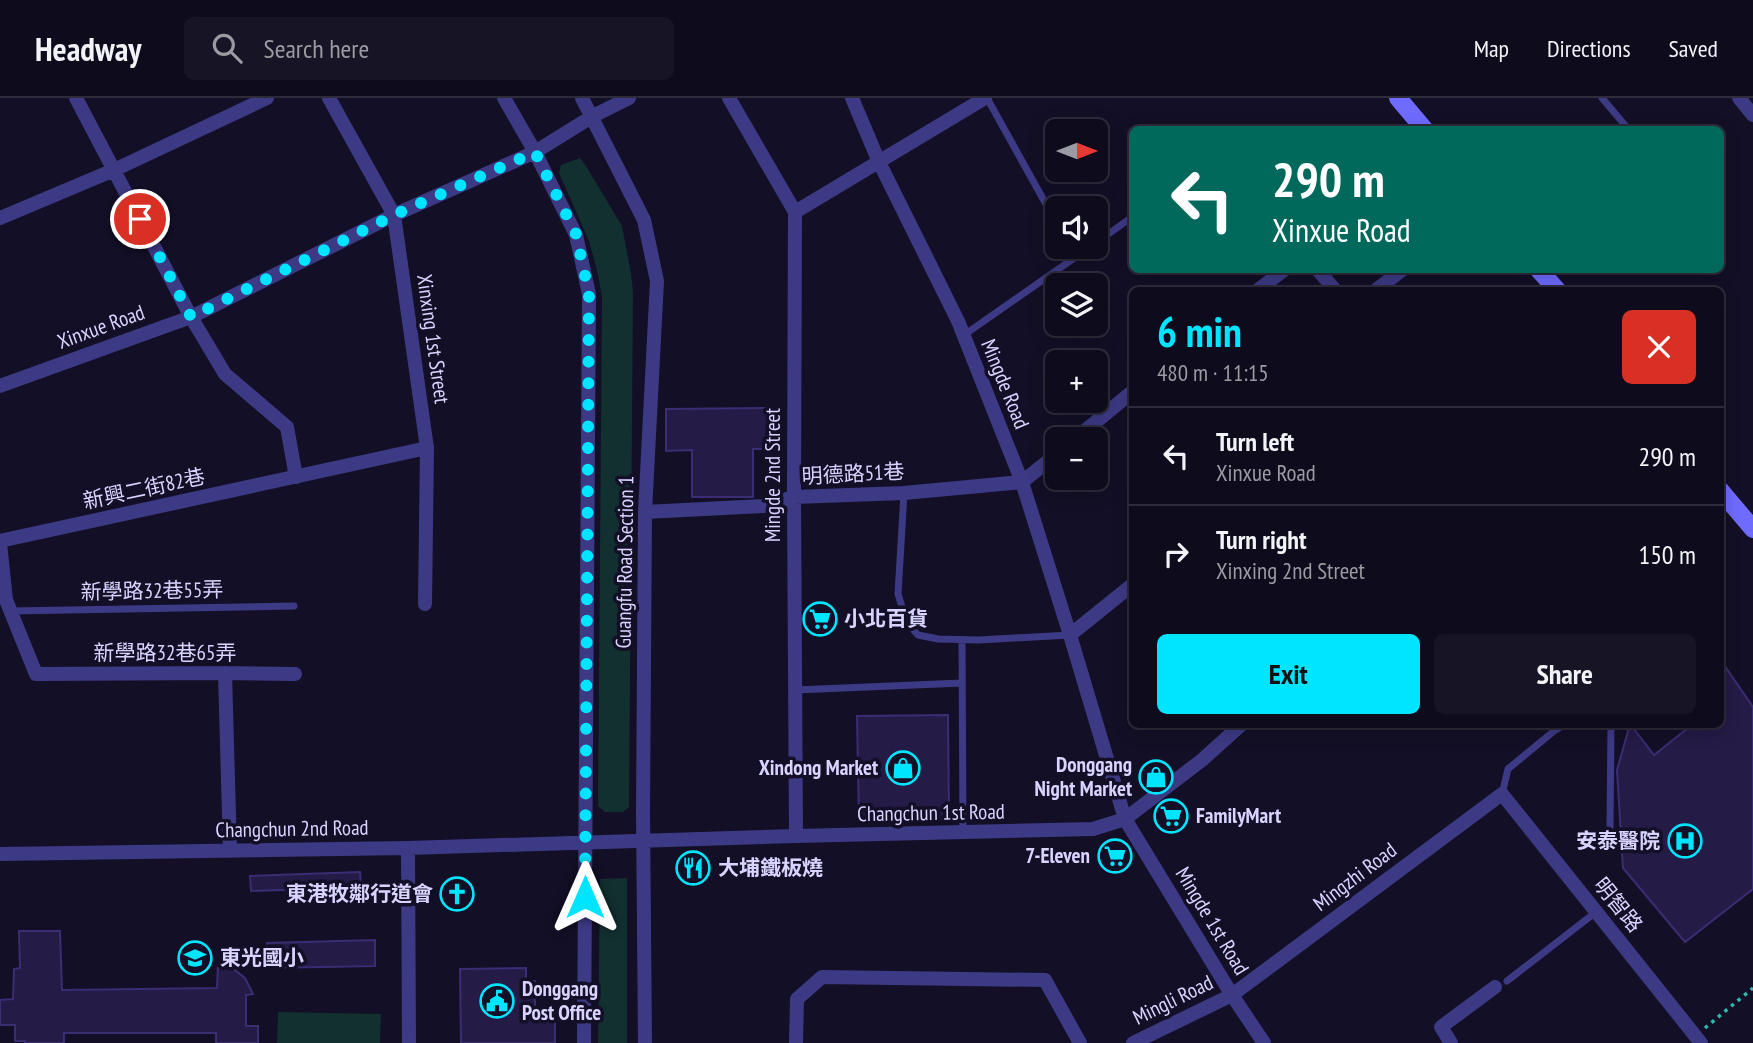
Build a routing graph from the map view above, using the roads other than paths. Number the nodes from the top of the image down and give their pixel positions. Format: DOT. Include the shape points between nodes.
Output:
graph roads {
  1 [pos="76,98"];
  2 [pos="267,98"];
  3 [pos="329,98"];
  4 [pos="505,98"];
  5 [pos="582,98"];
  6 [pos="629,98"];
  7 [pos="729,98"];
  8 [pos="852,98"];
  9 [pos="986,98"];
  10 [pos="1398,98"];
  11 [pos="1602,98"];
  12 [pos="1739,98"];
  13 [pos="1753,115"];
  14 [pos="593,116"];
  15 [pos="1422,126"];
  16 [pos="1626,126"];
  17 [pos="535,152"];
  18 [pos="880,162"];
  19 [pos="114,170"];
  20 [pos="1045,203"];
  21 [pos="795,212"];
  22 [pos="394,215"];
  23 [pos="0,218"];
  24 [pos="1129,219"];
  25 [pos="1108,234"];
  26 [pos="1072,259"];
  27 [pos="1280,273"];
  28 [pos="1321,273"];
  29 [pos="1398,273"];
  30 [pos="1542,273"];
  31 [pos="1262,287"];
  32 [pos="1332,287"];
  33 [pos="1380,287"];
  34 [pos="1554,287"];
  35 [pos="191,317"];
  36 [pos="963,335"];
  37 [pos="0,386"];
  38 [pos="1129,395"];
  39 [pos="1090,427"];
  40 [pos="427,448"];
  41 [pos="1045,463"];
  42 [pos="296,477"];
  43 [pos="1021,482"];
  44 [pos="904,493"];
  45 [pos="1724,494"];
  46 [pos="794,497"];
  47 [pos="645,512"];
  48 [pos="1753,529"];
  49 [pos="0,542"];
  50 [pos="1129,587"];
  51 [pos="425,604"];
  52 [pos="293,606"];
  53 [pos="11,611"];
  54 [pos="1070,635"];
  55 [pos="962,640"];
  56 [pos="225,673"];
  57 [pos="295,674"];
  58 [pos="962,682"];
  59 [pos="795,690"];
  60 [pos="1238,728"];
  61 [pos="1559,728"];
  62 [pos="1611,728"];
  63 [pos="1502,794"];
  64 [pos="1125,819"];
  65 [pos="1610,827"];
  66 [pos="963,834"];
  67 [pos="796,836"];
  68 [pos="643,841"];
  69 [pos="585,843"];
  70 [pos="408,848"];
  71 [pos="230,851"];
  72 [pos="0,855"];
  73 [pos="1597,911"];
  74 [pos="1501,984"];
  75 [pos="1232,995"];
  76 [pos="1694,1041"];
  77 [pos="409,1043"];
  78 [pos="584,1043"];
  79 [pos="645,1043"];
  80 [pos="796,1043"];
  81 [pos="1080,1043"];
  82 [pos="1133,1043"];
  83 [pos="1264,1043"];
  84 [pos="1451,1043"];
  1 -- 19 [label="street"];
  2 -- 19 [label="street"];
  3 -- 22 [label="street, Xinxing 1st Street"];
  4 -- 17 [label="street, Guangfu Road Section 1"];
  5 -- 14 [label="street, Guangfu Road Section 1"];
  6 -- 14 [label="street, Xinxue Road"];
  7 -- 21 [label="street"];
  8 -- 18 [label="street, Mingde Road"];
  9 -- 18 [label="street"];
  9 -- 20 [label="lane"];
  10 -- 15 [label="main road"];
  11 -- 16 [label="lane"];
  12 -- 13 [label="street"];
  14 -- 17 [label="street, Xinxue Road"];
  14 -- 47 [label="street, Guangfu Road Section 1" via="644,220 657,281"];
  17 -- 22 [label="street, Xinxue Road"];
  17 -- 69 [label="street, Guangfu Road Section 1" via="576,234 589,294"];
  18 -- 21 [label="street"];
  18 -- 36 [label="street, Mingde Road"];
  19 -- 23 [label="street"];
  19 -- 35 [label="street"];
  21 -- 46 [label="street, Mingde 2nd Street"];
  22 -- 35 [label="street, Xinxue Road"];
  22 -- 40 [label="street, Xinxing 1st Street"];
  24 -- 25 [label="lane"];
  26 -- 36 [label="lane"];
  27 -- 31 [label="street"];
  28 -- 32 [label="street"];
  29 -- 33 [label="street"];
  30 -- 34 [label="main road"];
  35 -- 37 [label="street, Xinxue Road"];
  35 -- 42 [label="street" via="225,374 287,427"];
  36 -- 43 [label="street, Mingde Road"];
  38 -- 39 [label="street"];
  40 -- 42 [label="street, 新興二街82巷"];
  40 -- 51 [label="street, Xinxing 1st Street"];
  41 -- 43 [label="street"];
  42 -- 49 [label="street, 新興二街82巷"];
  43 -- 44 [label="street, 明德路51巷"];
  43 -- 54 [label="street, Mingde Road"];
  44 -- 46 [label="street, 明德路51巷"];
  44 -- 55 [label="lane" via="898,594 906,623 918,635"];
  45 -- 48 [label="main road"];
  46 -- 47 [label="street, 明德路51巷" via="763,506"];
  46 -- 59 [label="street, Mingde 2nd Street"];
  47 -- 68 [label="street, Guangfu Road Section 1"];
  49 -- 53 [label="street"];
  50 -- 54 [label="street"];
  52 -- 53 [label="lane, 新學路32巷55弄"];
  53 -- 56 [label="street, 新學路32巷65弄" via="36,674"];
  54 -- 55 [label="lane"];
  54 -- 64 [label="street, Mingde Road"];
  55 -- 58 [label="lane"];
  56 -- 57 [label="street, 新學路32巷65弄"];
  56 -- 71 [label="street"];
  58 -- 59 [label="lane"];
  58 -- 66 [label="lane"];
  59 -- 67 [label="street, Mingde 2nd Street"];
  60 -- 64 [label="street, Changchun 1st Road"];
  61 -- 63 [label="lane" via="1508,769"];
  62 -- 65 [label="lane"];
  63 -- 73 [label="street, 明智路"];
  63 -- 75 [label="street, Mingzhi Road"];
  64 -- 66 [label="street, Changchun 1st Road" via="1093,830"];
  64 -- 75 [label="street, Mingde 1st Road"];
  66 -- 67 [label="street, Changchun 1st Road"];
  67 -- 68 [label="street, Changchun 1st Road"];
  68 -- 69 [label="street, Changchun 1st Road"];
  68 -- 79 [label="street, Guangfu Road Section 1"];
  69 -- 70 [label="street, Changchun 2nd Road"];
  69 -- 78 [label="street, Guangfu Road Section 1"];
  70 -- 71 [label="street, Changchun 2nd Road"];
  70 -- 77 [label="street"];
  71 -- 72 [label="street, Changchun 2nd Road"];
  73 -- 74 [label="lane"];
  73 -- 76 [label="street, 明智路"];
  74 -- 84 [label="street" via="1441,1027"];
  75 -- 82 [label="street, Mingli Road"];
  75 -- 83 [label="street, Mingde 1st Road"];
  80 -- 81 [label="street" via="797,999 822,977 1045,980"];
}
